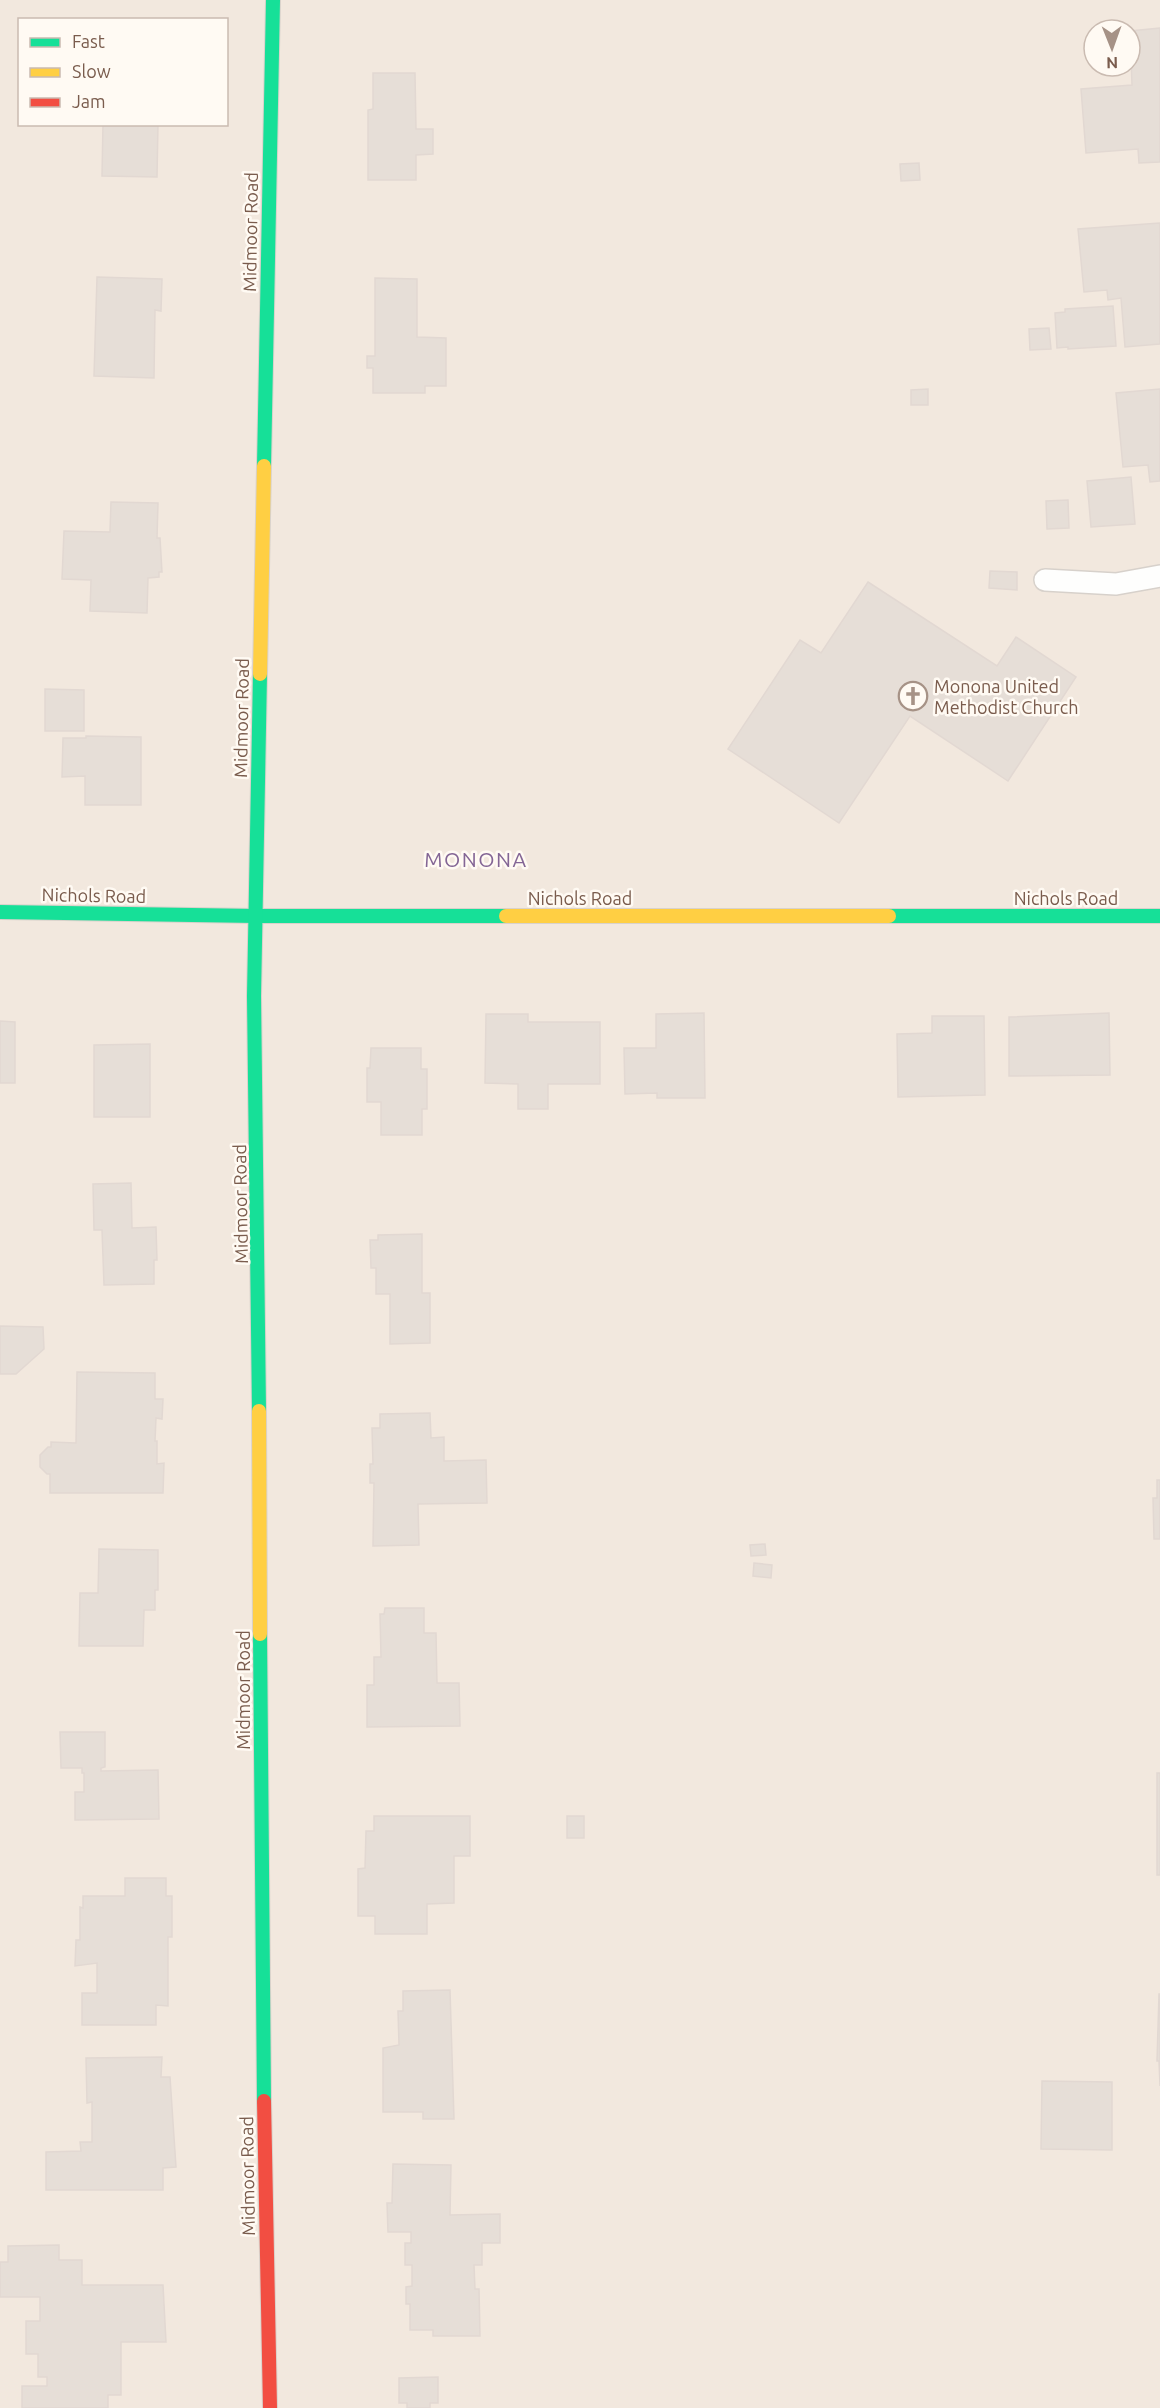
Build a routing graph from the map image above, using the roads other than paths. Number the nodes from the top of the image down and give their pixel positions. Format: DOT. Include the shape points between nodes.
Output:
graph roads {
  1 [pos="273,0"];
  2 [pos="1160,576"];
  3 [pos="1046,580"];
  4 [pos="0,912"];
  5 [pos="256,916"];
  6 [pos="1160,916"];
  7 [pos="270,2408"];
  1 -- 5 [label="street, Midmoor Road"];
  2 -- 3 [label="lane" via="1116,584"];
  4 -- 5 [label="street, Nichols Road"];
  5 -- 6 [label="street, Nichols Road"];
  5 -- 7 [label="street, Midmoor Road" via="262,1987"];
}
